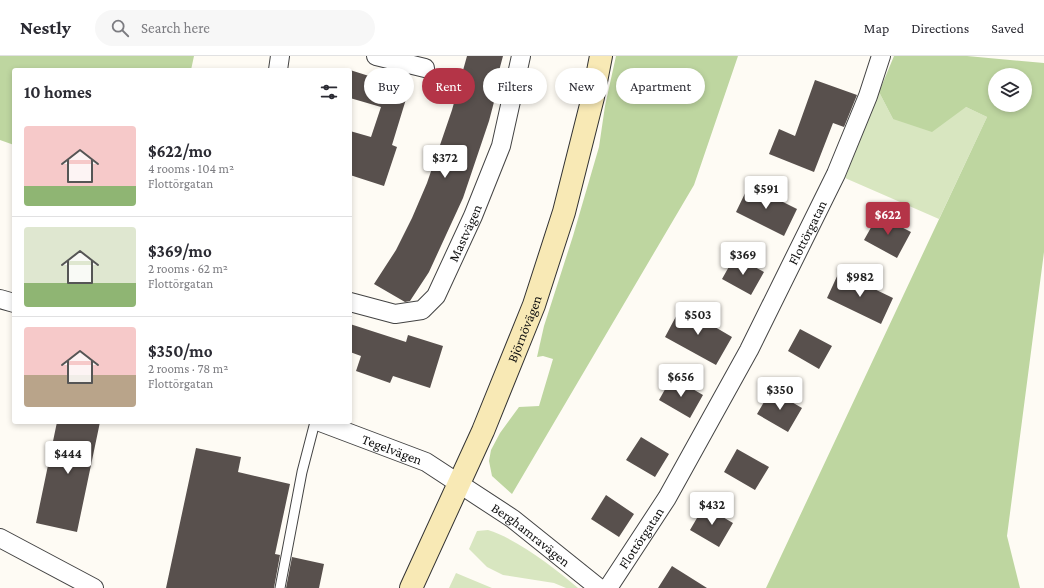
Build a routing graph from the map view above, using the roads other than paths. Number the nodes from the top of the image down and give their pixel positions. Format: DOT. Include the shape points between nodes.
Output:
graph roads {
  1 [pos="280,56"];
  2 [pos="376,56"];
  3 [pos="521,56"];
  4 [pos="601,56"];
  5 [pos="880,56"];
  6 [pos="278,68"];
  7 [pos="425,68"];
  8 [pos="0,299"];
  9 [pos="12,302"];
  10 [pos="352,303"];
  11 [pos="314,424"];
  12 [pos="325,424"];
  13 [pos="460,484"];
  14 [pos="0,538"];
  15 [pos="94,588"];
  16 [pos="280,588"];
  17 [pos="411,588"];
  18 [pos="599,588"];
  19 [pos="608,588"];
  1 -- 6 [label="street"];
  2 -- 7 [label="street"];
  3 -- 10 [label="street, Mastvägen" via="501,146 473,216 436,296 422,310 395,314"];
  4 -- 13 [label="main road, Björnövägen" via="564,212 534,305"];
  5 -- 19 [label="street, Flottörgatan" via="868,96 836,174 749,350 667,498"];
  8 -- 9 [label="street"];
  11 -- 16 [label="lane" via="302,472"];
  12 -- 13 [label="street, Tegelvägen" via="426,462"];
  13 -- 17 [label="main road, Björnövägen"];
  13 -- 18 [label="street, Berghamravägen" via="513,519"];
  14 -- 15 [label="street"];
}
